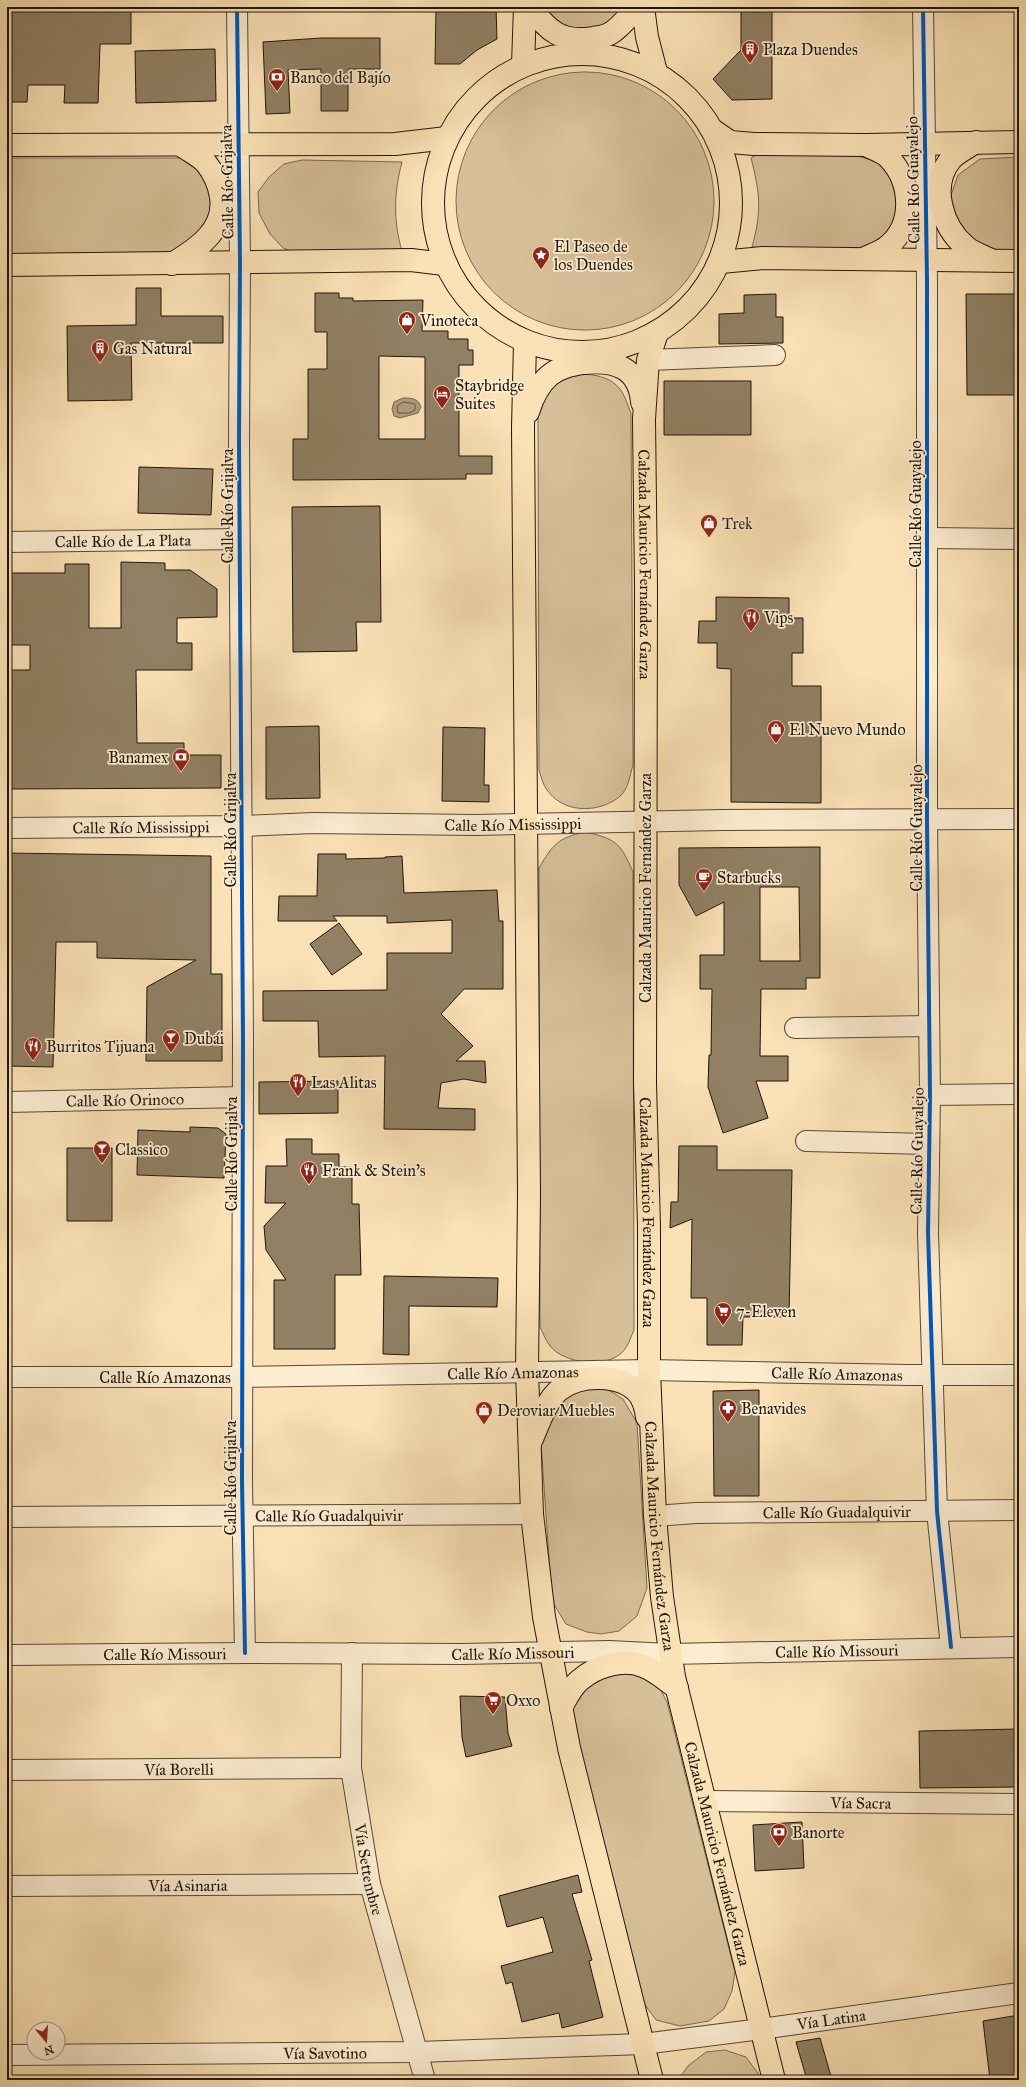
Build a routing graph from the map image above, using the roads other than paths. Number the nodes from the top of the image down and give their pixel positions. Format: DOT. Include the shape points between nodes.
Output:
graph roads {
  1 [pos="237,7"];
  2 [pos="526,7"];
  3 [pos="531,7"];
  4 [pos="637,7"];
  5 [pos="643,7"];
  6 [pos="923,7"];
  7 [pos="523,66"];
  8 [pos="656,72"];
  9 [pos="714,131"];
  10 [pos="447,138"];
  11 [pos="976,142"];
  12 [pos="1019,142"];
  13 [pos="239,143"];
  14 [pos="925,144"];
  15 [pos="7,145"];
  16 [pos="181,145"];
  17 [pos="866,145"];
  18 [pos="862,260"];
  19 [pos="927,260"];
  20 [pos="992,260"];
  21 [pos="1019,260"];
  22 [pos="721,262"];
  23 [pos="240,263"];
  24 [pos="172,264"];
  25 [pos="444,264"];
  26 [pos="7,265"];
  27 [pos="657,333"];
  28 [pos="525,342"];
  29 [pos="775,355"];
  30 [pos="648,360"];
  31 [pos="644,419"];
  32 [pos="523,428"];
  33 [pos="928,538"];
  34 [pos="239,539"];
  35 [pos="1019,539"];
  36 [pos="7,542"];
  37 [pos="927,819"];
  38 [pos="1019,819"];
  39 [pos="645,821"];
  40 [pos="527,822"];
  41 [pos="242,826"];
  42 [pos="7,828"];
  43 [pos="929,1026"];
  44 [pos="795,1028"];
  45 [pos="1019,1094"];
  46 [pos="930,1095"];
  47 [pos="243,1097"];
  48 [pos="7,1102"];
  49 [pos="806,1141"];
  50 [pos="928,1144"];
  51 [pos="649,1370"];
  52 [pos="527,1371"];
  53 [pos="932,1375"];
  54 [pos="1019,1375"];
  55 [pos="7,1377"];
  56 [pos="242,1377"];
  57 [pos="650,1434"];
  58 [pos="530,1443"];
  59 [pos="1019,1510"];
  60 [pos="937,1511"];
  61 [pos="532,1514"];
  62 [pos="242,1515"];
  63 [pos="655,1516"];
  64 [pos="7,1517"];
  65 [pos="1019,1646"];
  66 [pos="951,1647"];
  67 [pos="549,1652"];
  68 [pos="245,1653"];
  69 [pos="352,1653"];
  70 [pos="670,1654"];
  71 [pos="7,1655"];
  72 [pos="677,1688"];
  73 [pos="561,1708"];
  74 [pos="351,1768"];
  75 [pos="7,1770"];
  76 [pos="704,1801"];
  77 [pos="1019,1804"];
  78 [pos="370,1884"];
  79 [pos="7,1886"];
  80 [pos="1019,1993"];
  81 [pos="761,2029"];
  82 [pos="643,2044"];
  83 [pos="418,2052"];
  84 [pos="7,2054"];
  85 [pos="425,2080"];
  86 [pos="652,2080"];
  87 [pos="774,2080"];
  1 -- 13 [label="street, Calle Río Grijalva"];
  2 -- 7 [label="main road"];
  3 -- 4 [label="main road" via="546,27 558,35 568,39 585,40 611,33"];
  5 -- 8 [label="main road"];
  6 -- 14 [label="street, Calle Río Guayalejo"];
  7 -- 8 [label="main road" via="567,54 613,56"];
  7 -- 10 [label="main road" via="492,83 466,108"];
  8 -- 9 [label="main road" via="689,98"];
  9 -- 17 [label="main road" via="730,142"];
  9 -- 22 [label="main road" via="730,173 732,218"];
  10 -- 13 [label="main road" via="395,144"];
  10 -- 25 [label="main road" via="434,179 433,222"];
  11 -- 12 [label="main road"];
  11 -- 14 [label="main road"];
  11 -- 20 [label="main road" via="951,160 943,174 941,209 955,236 968,248"];
  13 -- 16 [label="main road"];
  13 -- 23 [label="street, Calle Río Grijalva"];
  14 -- 17 [label="main road"];
  14 -- 19 [label="street, Calle Río Guayalejo"];
  15 -- 16 [label="main road"];
  16 -- 24 [label="main road" via="205,162 212,171 222,204 220,219 213,231 198,247"];
  17 -- 18 [label="main road" via="887,156 895,166 905,190 908,209 904,226 896,238 887,247"];
  18 -- 19 [label="main road"];
  18 -- 22 [label="main road" via="763,258"];
  19 -- 20 [label="main road"];
  19 -- 33 [label="street, Calle Río Guayalejo"];
  20 -- 21 [label="main road"];
  22 -- 27 [label="main road" via="695,302"];
  23 -- 24 [label="main road"];
  23 -- 25 [label="main road" via="411,260"];
  23 -- 34 [label="street, Calle Río Grijalva"];
  24 -- 26 [label="main road"];
  25 -- 28 [label="main road" via="464,296 492,323"];
  27 -- 28 [label="main road" via="615,349 570,353"];
  27 -- 30 [label="main road, Calzada Mauricio Fernández Garza"];
  28 -- 32 [label="main road"];
  29 -- 30 [label="street"];
  30 -- 31 [label="main road, Calzada Mauricio Fernández Garza"];
  31 -- 32 [label="main road" via="639,384 621,366 599,362 569,365 551,374 536,392"];
  31 -- 39 [label="main road, Calzada Mauricio Fernández Garza"];
  32 -- 40 [label="main road"];
  33 -- 35 [label="street"];
  33 -- 37 [label="street, Calle Río Guayalejo"];
  34 -- 36 [label="street, Calle Río de La Plata"];
  34 -- 41 [label="street, Calle Río Grijalva"];
  37 -- 38 [label="street, Calle Río Mississippi"];
  37 -- 39 [label="street, Calle Río Mississippi"];
  37 -- 43 [label="street, Calle Río Guayalejo"];
  39 -- 40 [label="street, Calle Río Mississippi"];
  39 -- 51 [label="main road, Calzada Mauricio Fernández Garza"];
  40 -- 41 [label="street, Calle Río Mississippi" via="313,823"];
  40 -- 52 [label="main road"];
  41 -- 42 [label="street, Calle Río Mississippi"];
  41 -- 47 [label="street, Calle Río Grijalva"];
  43 -- 44 [label="street"];
  43 -- 46 [label="street, Calle Río Guayalejo"];
  45 -- 46 [label="street"];
  46 -- 50 [label="street, Calle Río Guayalejo"];
  47 -- 48 [label="street, Calle Río Orinoco"];
  47 -- 56 [label="street, Calle Río Grijalva"];
  49 -- 50 [label="street"];
  50 -- 53 [label="street, Calle Río Guayalejo"];
  51 -- 52 [label="street, Calle Río Amazonas"];
  51 -- 53 [label="street, Calle Río Amazonas"];
  51 -- 57 [label="main road, Calzada Mauricio Fernández Garza"];
  52 -- 56 [label="street, Calle Río Amazonas"];
  52 -- 58 [label="main road"];
  53 -- 54 [label="street, Calle Río Amazonas"];
  53 -- 60 [label="street, Calle Río Guayalejo"];
  55 -- 56 [label="street, Calle Río Amazonas"];
  56 -- 62 [label="street, Calle Río Grijalva"];
  57 -- 58 [label="main road" via="646,1406 638,1394 612,1379 597,1378 574,1382 559,1391 550,1401"];
  57 -- 63 [label="main road, Calzada Mauricio Fernández Garza"];
  58 -- 61 [label="main road"];
  59 -- 60 [label="street, Calle Río Guadalquivir"];
  60 -- 63 [label="street, Calle Río Guadalquivir" via="696,1513"];
  60 -- 66 [label="street, Calle Río Guayalejo"];
  61 -- 62 [label="street, Calle Río Guadalquivir"];
  61 -- 67 [label="main road"];
  62 -- 64 [label="street, Calle Río Guadalquivir"];
  62 -- 68 [label="street, Calle Río Grijalva"];
  63 -- 70 [label="main road, Calzada Mauricio Fernández Garza"];
  65 -- 66 [label="street, Calle Río Missouri"];
  66 -- 70 [label="street, Calle Río Missouri"];
  67 -- 69 [label="street, Calle Río Missouri"];
  67 -- 70 [label="street, Calle Río Missouri"];
  67 -- 73 [label="main road"];
  68 -- 69 [label="street, Calle Río Missouri"];
  68 -- 71 [label="street, Calle Río Missouri"];
  69 -- 74 [label="street, Vía Settembre"];
  70 -- 72 [label="main road, Calzada Mauricio Fernández Garza"];
  72 -- 73 [label="main road" via="644,1666 630,1663 603,1666 581,1679"];
  72 -- 76 [label="main road, Calzada Mauricio Fernández Garza"];
  73 -- 82 [label="main road"];
  74 -- 75 [label="street, Vía Borelli"];
  74 -- 78 [label="street, Vía Settembre"];
  76 -- 77 [label="street, Vía Sacra"];
  76 -- 81 [label="main road, Calzada Mauricio Fernández Garza"];
  78 -- 79 [label="street, Vía Asinaria"];
  78 -- 83 [label="street, Vía Settembre"];
  80 -- 81 [label="street, Vía Latina"];
  81 -- 82 [label="street, Vía Latina"];
  81 -- 87 [label="main road, Calzada Mauricio Fernández Garza"];
  82 -- 83 [label="street, Vía Savotino"];
  82 -- 86 [label="main road"];
  83 -- 84 [label="street, Vía Savotino"];
  83 -- 85 [label="street, Vía Settembre"];
}
